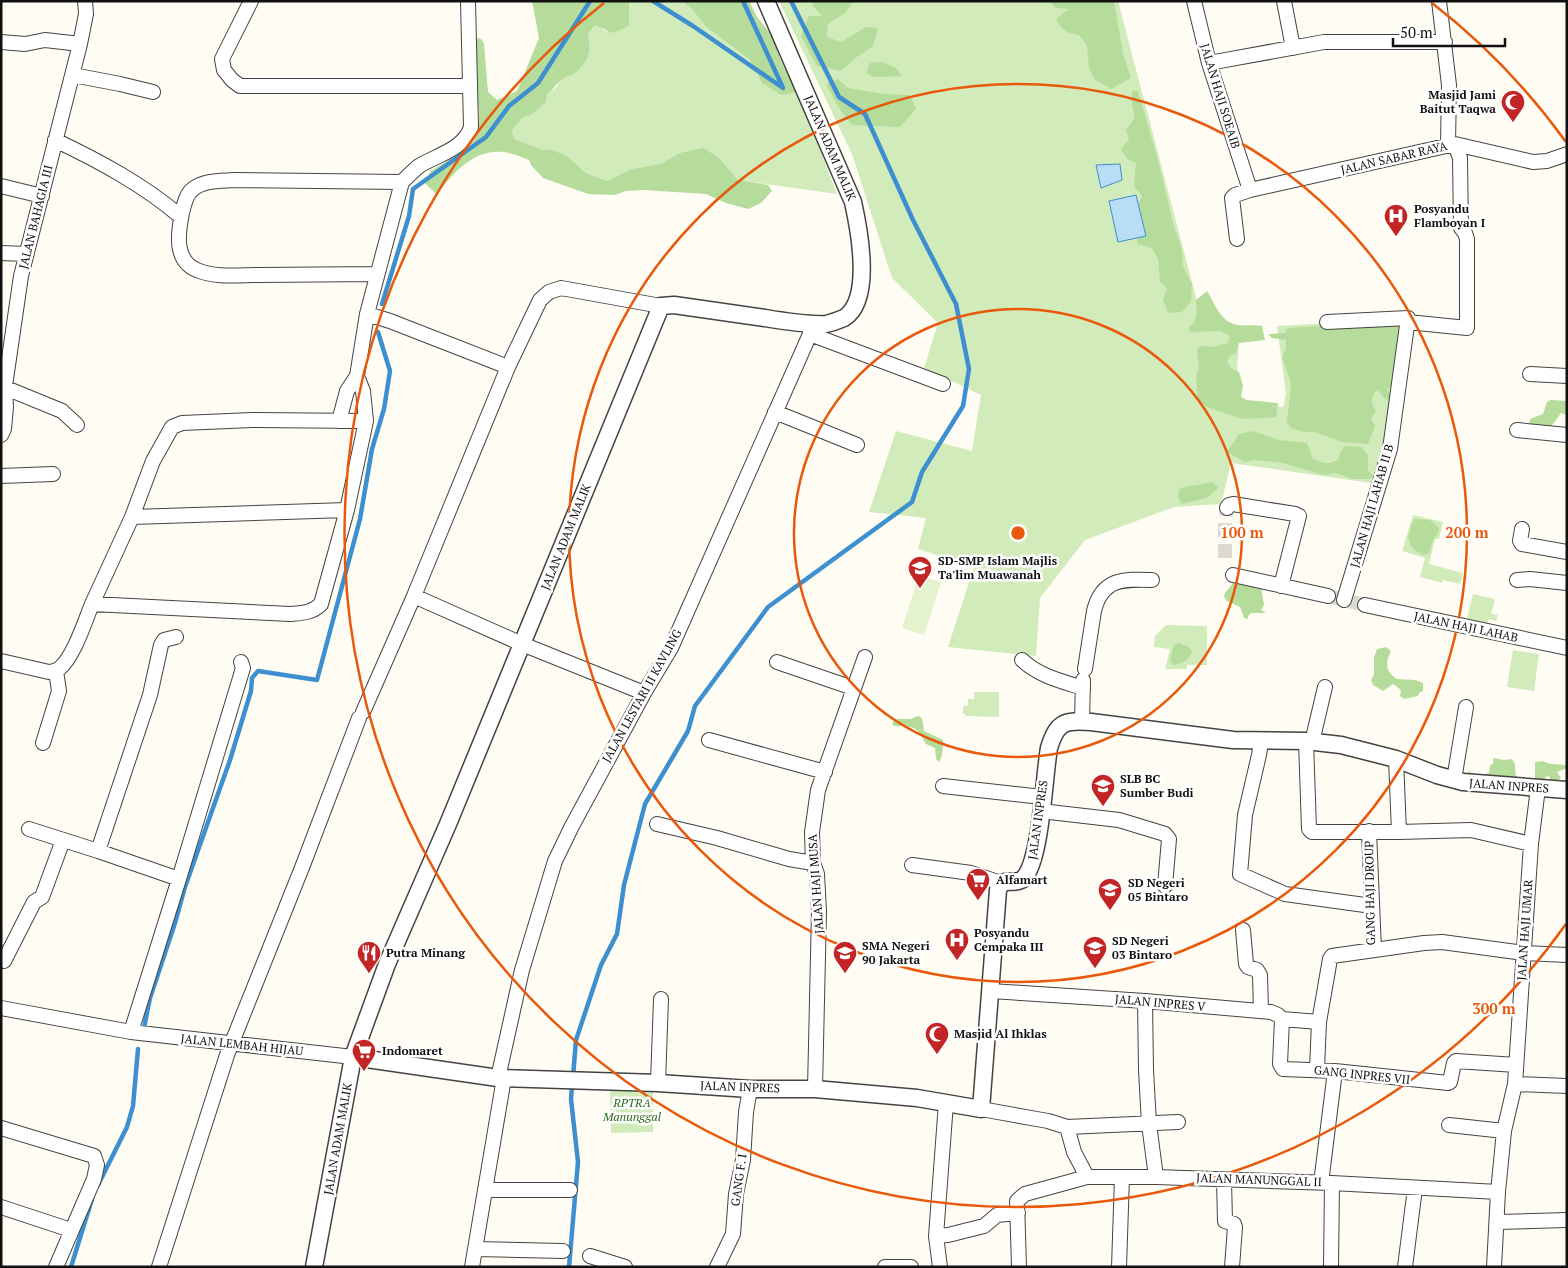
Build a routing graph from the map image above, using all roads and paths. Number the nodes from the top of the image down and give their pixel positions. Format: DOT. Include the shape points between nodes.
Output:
graph roads {
  1 [pos="85,1"];
  2 [pos="251,1"];
  3 [pos="468,1"];
  4 [pos="766,1"];
  5 [pos="1194,1"];
  6 [pos="1284,1"];
  7 [pos="1439,1"];
  8 [pos="1,42"];
  9 [pos="1445,42"];
  10 [pos="80,44"];
  11 [pos="1293,48"];
  12 [pos="1208,63"];
  13 [pos="73,75"];
  14 [pos="470,86"];
  15 [pos="153,92"];
  16 [pos="55,140"];
  17 [pos="1451,144"];
  18 [pos="1567,154"];
  19 [pos="402,182"];
  20 [pos="1,186"];
  21 [pos="1250,190"];
  22 [pos="42,196"];
  23 [pos="181,217"];
  24 [pos="1238,239"];
  25 [pos="1,253"];
  26 [pos="26,254"];
  27 [pos="377,274"];
  28 [pos="661,306"];
  29 [pos="367,314"];
  30 [pos="1408,320"];
  31 [pos="1327,322"];
  32 [pos="810,328"];
  33 [pos="508,367"];
  34 [pos="1530,374"];
  35 [pos="358,376"];
  36 [pos="1567,376"];
  37 [pos="943,384"];
  38 [pos="3,386"];
  39 [pos="775,412"];
  40 [pos="339,421"];
  41 [pos="366,421"];
  42 [pos="77,425"];
  43 [pos="1517,430"];
  44 [pos="1,435"];
  45 [pos="1567,435"];
  46 [pos="857,445"];
  47 [pos="53,474"];
  48 [pos="1,476"];
  49 [pos="1231,506"];
  50 [pos="347,510"];
  51 [pos="132,517"];
  52 [pos="1522,528"];
  53 [pos="1567,552"];
  54 [pos="1233,575"];
  55 [pos="1152,580"];
  56 [pos="1516,580"];
  57 [pos="1567,583"];
  58 [pos="1281,586"];
  59 [pos="414,596"];
  60 [pos="1328,596"];
  61 [pos="1344,600"];
  62 [pos="92,604"];
  63 [pos="1364,606"];
  64 [pos="176,637"];
  65 [pos="522,644"];
  66 [pos="1567,648"];
  67 [pos="865,657"];
  68 [pos="1022,660"];
  69 [pos="1,661"];
  70 [pos="241,662"];
  71 [pos="777,662"];
  72 [pos="56,671"];
  73 [pos="1084,679"];
  74 [pos="1325,687"];
  75 [pos="853,688"];
  76 [pos="644,693"];
  77 [pos="1466,707"];
  78 [pos="1082,721"];
  79 [pos="709,740"];
  80 [pos="1261,741"];
  81 [pos="1309,742"];
  82 [pos="43,743"];
  83 [pos="1396,759"];
  84 [pos="825,772"];
  85 [pos="1454,780"];
  86 [pos="943,786"];
  87 [pos="1538,788"];
  88 [pos="1567,790"];
  89 [pos="1042,804"];
  90 [pos="657,824"];
  91 [pos="29,830"];
  92 [pos="1369,831"];
  93 [pos="1399,832"];
  94 [pos="63,840"];
  95 [pos="1531,844"];
  96 [pos="98,851"];
  97 [pos="813,863"];
  98 [pos="912,865"];
  99 [pos="178,879"];
  100 [pos="1001,883"];
  101 [pos="1165,886"];
  102 [pos="1372,906"];
  103 [pos="1243,930"];
  104 [pos="1374,950"];
  105 [pos="1524,952"];
  106 [pos="1567,955"];
  107 [pos="2,964"];
  108 [pos="991,991"];
  109 [pos="661,999"];
  110 [pos="1146,1000"];
  111 [pos="1,1008"];
  112 [pos="1261,1011"];
  113 [pos="1282,1020"];
  114 [pos="1319,1022"];
  115 [pos="131,1032"];
  116 [pos="231,1044"];
  117 [pos="353,1057"];
  118 [pos="1516,1064"];
  119 [pos="1317,1070"];
  120 [pos="1335,1071"];
  121 [pos="501,1078"];
  122 [pos="658,1084"];
  123 [pos="1515,1084"];
  124 [pos="1567,1086"];
  125 [pos="750,1089"];
  126 [pos="815,1089"];
  127 [pos="946,1103"];
  128 [pos="981,1109"];
  129 [pos="1178,1122"];
  130 [pos="1149,1124"];
  131 [pos="1449,1125"];
  132 [pos="1068,1127"];
  133 [pos="1,1128"];
  134 [pos="1504,1132"];
  135 [pos="1087,1177"];
  136 [pos="1122,1177"];
  137 [pos="1156,1177"];
  138 [pos="1224,1180"];
  139 [pos="1326,1183"];
  140 [pos="1415,1188"];
  141 [pos="486,1190"];
  142 [pos="570,1190"];
  143 [pos="1498,1192"];
  144 [pos="1,1207"];
  145 [pos="1018,1213"];
  146 [pos="1567,1220"];
  147 [pos="1497,1222"];
  148 [pos="71,1230"];
  149 [pos="936,1236"];
  150 [pos="476,1249"];
  151 [pos="563,1251"];
  152 [pos="590,1256"];
  153 [pos="56,1267"];
  154 [pos="160,1267"];
  155 [pos="314,1267"];
  156 [pos="472,1267"];
  157 [pos="625,1267"];
  158 [pos="716,1267"];
  159 [pos="885,1267"];
  160 [pos="911,1267"];
  161 [pos="940,1267"];
  162 [pos="1020,1267"];
  163 [pos="1119,1267"];
  164 [pos="1232,1267"];
  165 [pos="1331,1267"];
  166 [pos="1405,1267"];
  167 [pos="1494,1267"];
  1 -- 10 [label="street, JALAN BAHAGIA III"];
  2 -- 14 [label="street" via="222,59 224,70 240,86"];
  3 -- 14 [label="street"];
  4 -- 32 [label="street, JALAN ADAM MALIK" via="853,202 859,230 860,287 857,302 844,318"];
  5 -- 12 [label="street, JALAN HAJI SOEAIB"];
  6 -- 11 [label="street"];
  7 -- 9 [label="street"];
  8 -- 10 [label="street" via="25,44 45,40"];
  9 -- 11 [label="street" via="1324,42"];
  9 -- 17 [label="street"];
  10 -- 13 [label="street, JALAN BAHAGIA III"];
  11 -- 12 [label="street"];
  12 -- 21 [label="street, JALAN HAJI SOEAIB"];
  13 -- 15 [label="street"];
  13 -- 16 [label="street, JALAN BAHAGIA III"];
  14 -- 19 [label="street" via="471,127 468,136 460,144 417,168"];
  16 -- 22 [label="street, JALAN BAHAGIA III"];
  16 -- 23 [label="street" via="88,155 140,186"];
  17 -- 18 [label="street, JALAN SABAR RAYA" via="1532,162"];
  17 -- 21 [label="street, JALAN SABAR RAYA"];
  17 -- 30 [label="street" via="1460,158 1462,228 1467,240 1467,328"];
  19 -- 23 [label="street" via="214,182 192,190"];
  19 -- 27 [label="street"];
  20 -- 22 [label="street"];
  21 -- 24 [label="street" via="1232,198"];
  22 -- 26 [label="street, JALAN BAHAGIA III"];
  23 -- 27 [label="street" via="180,252 186,263 197,270 230,275"];
  25 -- 26 [label="street"];
  26 -- 38 [label="street, JALAN BAHAGIA III"];
  27 -- 29 [label="street"];
  28 -- 32 [label="street, JALAN ADAM MALIK" via="674,305 785,321"];
  28 -- 33 [label="street" via="560,288 549,292 540,300"];
  28 -- 65 [label="street, JALAN ADAM MALIK"];
  29 -- 33 [label="street"];
  29 -- 35 [label="street"];
  30 -- 31 [label="street"];
  30 -- 61 [label="street, JALAN HAJI LAHAB II B" via="1390,449"];
  32 -- 37 [label="street"];
  32 -- 39 [label="street, JALAN LESTARI II KAVLING"];
  33 -- 59 [label="street"];
  34 -- 36 [label="street"];
  35 -- 40 [label="street" via="346,391"];
  35 -- 41 [label="street"];
  38 -- 42 [label="street" via="62,411"];
  38 -- 44 [label="street, JALAN BAHAGIA III" via="6,407"];
  39 -- 46 [label="street"];
  39 -- 76 [label="street, JALAN LESTARI II KAVLING" via="671,648"];
  40 -- 41 [label="street"];
  40 -- 51 [label="street" via="252,420 182,423 172,427 153,461"];
  41 -- 50 [label="street"];
  43 -- 45 [label="street"];
  47 -- 48 [label="street"];
  49 -- 58 [label="street" via="1299,516"];
  50 -- 51 [label="street"];
  50 -- 62 [label="street" via="322,604 310,612 290,614"];
  51 -- 62 [label="street"];
  52 -- 53 [label="street" via="1522,544"];
  54 -- 58 [label="street"];
  55 -- 73 [label="street" via="1126,579 1103,592 1094,611"];
  56 -- 57 [label="street"];
  58 -- 60 [label="street"];
  59 -- 65 [label="street"];
  59 -- 116 [label="street" via="361,715"];
  62 -- 72 [label="street" via="75,645"];
  63 -- 66 [label="street, JALAN HAJI LAHAB"];
  64 -- 96 [label="street" via="164,640 161,645 150,695"];
  65 -- 76 [label="street"];
  65 -- 117 [label="street, JALAN ADAM MALIK" via="387,964"];
  67 -- 75 [label="street, JALAN HAJI MUSA"];
  68 -- 73 [label="street" via="1040,673"];
  69 -- 72 [label="street"];
  70 -- 99 [label="street" via="243,668 232,708"];
  71 -- 75 [label="street"];
  72 -- 82 [label="street" via="59,691"];
  73 -- 78 [label="street"];
  74 -- 81 [label="street"];
  75 -- 84 [label="street, JALAN HAJI MUSA"];
  76 -- 121 [label="street, JALAN LESTARI II KAVLING" via="555,861 522,970"];
  77 -- 85 [label="street"];
  78 -- 80 [label="street, JALAN INPRES"];
  78 -- 89 [label="street, JALAN INPRES" via="1063,724 1054,732"];
  79 -- 84 [label="street"];
  80 -- 81 [label="street, JALAN INPRES"];
  80 -- 102 [label="street" via="1244,815 1240,874 1285,894"];
  81 -- 83 [label="street, JALAN INPRES" via="1341,744"];
  81 -- 92 [label="street" via="1310,832"];
  83 -- 85 [label="street, JALAN INPRES"];
  83 -- 93 [label="street"];
  84 -- 97 [label="street, JALAN HAJI MUSA" via="818,790 812,832"];
  85 -- 87 [label="street, JALAN INPRES"];
  86 -- 89 [label="street"];
  87 -- 88 [label="street, JALAN INPRES"];
  87 -- 95 [label="street, JALAN HAJI UMAR"];
  89 -- 100 [label="street, JALAN INPRES" via="1036,850 1030,868 1020,880"];
  89 -- 101 [label="street" via="1119,820 1165,834 1170,839"];
  90 -- 97 [label="street"];
  91 -- 94 [label="street"];
  92 -- 93 [label="street"];
  92 -- 102 [label="street, GANG HAJI DROUP"];
  93 -- 95 [label="street" via="1471,830"];
  94 -- 96 [label="street"];
  94 -- 107 [label="street" via="42,898 34,902"];
  95 -- 105 [label="street, JALAN HAJI UMAR"];
  96 -- 99 [label="street"];
  97 -- 126 [label="street, JALAN HAJI MUSA" via="817,874 819,912"];
  98 -- 100 [label="street" via="972,873"];
  99 -- 115 [label="street"];
  100 -- 108 [label="street"];
  102 -- 104 [label="street, GANG HAJI DROUP"];
  103 -- 112 [label="street" via="1246,964 1260,975"];
  104 -- 105 [label="street" via="1442,942"];
  104 -- 114 [label="street, GANG HAJI DROUP" via="1330,957"];
  105 -- 106 [label="street"];
  105 -- 118 [label="street, JALAN HAJI UMAR"];
  108 -- 110 [label="street, JALAN INPRES V"];
  108 -- 128 [label="street"];
  109 -- 122 [label="street"];
  110 -- 112 [label="street, JALAN INPRES V"];
  110 -- 130 [label="street"];
  111 -- 115 [label="street, JALAN LEMBAH HIJAU"];
  112 -- 113 [label="street, JALAN INPRES V" via="1278,1015"];
  113 -- 114 [label="street"];
  113 -- 119 [label="street, GANG INPRES VII" via="1280,1064 1283,1069"];
  114 -- 119 [label="street, GANG HAJI DROUP"];
  115 -- 116 [label="street, JALAN LEMBAH HIJAU"];
  116 -- 117 [label="street, JALAN LEMBAH HIJAU"];
  116 -- 154 [label="street"];
  117 -- 121 [label="street, JALAN INPRES"];
  117 -- 155 [label="street, JALAN ADAM MALIK"];
  118 -- 120 [label="street, GANG INPRES VII" via="1456,1061 1448,1083"];
  118 -- 123 [label="street, JALAN HAJI UMAR"];
  119 -- 120 [label="street, GANG INPRES VII"];
  120 -- 139 [label="street"];
  121 -- 122 [label="street, JALAN INPRES"];
  121 -- 141 [label="street, JALAN LESTARI II KAVLING"];
  122 -- 125 [label="street, JALAN INPRES"];
  123 -- 124 [label="street"];
  123 -- 134 [label="street, JALAN HAJI UMAR"];
  125 -- 126 [label="street, JALAN INPRES"];
  125 -- 158 [label="street, GANG F. I" via="734,1234"];
  126 -- 127 [label="street, JALAN INPRES"];
  127 -- 128 [label="street, JALAN INPRES"];
  127 -- 149 [label="street"];
  128 -- 132 [label="street"];
  129 -- 130 [label="street"];
  130 -- 132 [label="street"];
  130 -- 137 [label="street"];
  131 -- 134 [label="street"];
  132 -- 135 [label="street" via="1074,1152"];
  133 -- 148 [label="street" via="94,1156 97,1165 94,1179"];
  134 -- 143 [label="street, JALAN HAJI UMAR"];
  135 -- 136 [label="street, JALAN MANUNGGAL II"];
  135 -- 145 [label="street, JALAN MANUNGGAL II" via="1025,1194 1017,1200"];
  136 -- 137 [label="street, JALAN MANUNGGAL II"];
  136 -- 163 [label="street"];
  137 -- 138 [label="street, JALAN MANUNGGAL II"];
  138 -- 139 [label="street, JALAN MANUNGGAL II"];
  138 -- 164 [label="street" via="1225,1222 1235,1227"];
  139 -- 140 [label="street, JALAN MANUNGGAL II"];
  139 -- 165 [label="street"];
  140 -- 143 [label="street, JALAN MANUNGGAL II"];
  140 -- 166 [label="street"];
  141 -- 142 [label="street"];
  141 -- 150 [label="street, JALAN LESTARI II KAVLING"];
  143 -- 147 [label="street"];
  144 -- 148 [label="street"];
  145 -- 149 [label="street" via="996,1215 984,1226"];
  145 -- 162 [label="street"];
  146 -- 147 [label="street"];
  147 -- 167 [label="street"];
  148 -- 153 [label="street"];
  149 -- 161 [label="street"];
  150 -- 151 [label="street"];
  150 -- 156 [label="street, JALAN LESTARI II KAVLING"];
  152 -- 157 [label="street"];
  159 -- 160 [label="street"];
}
